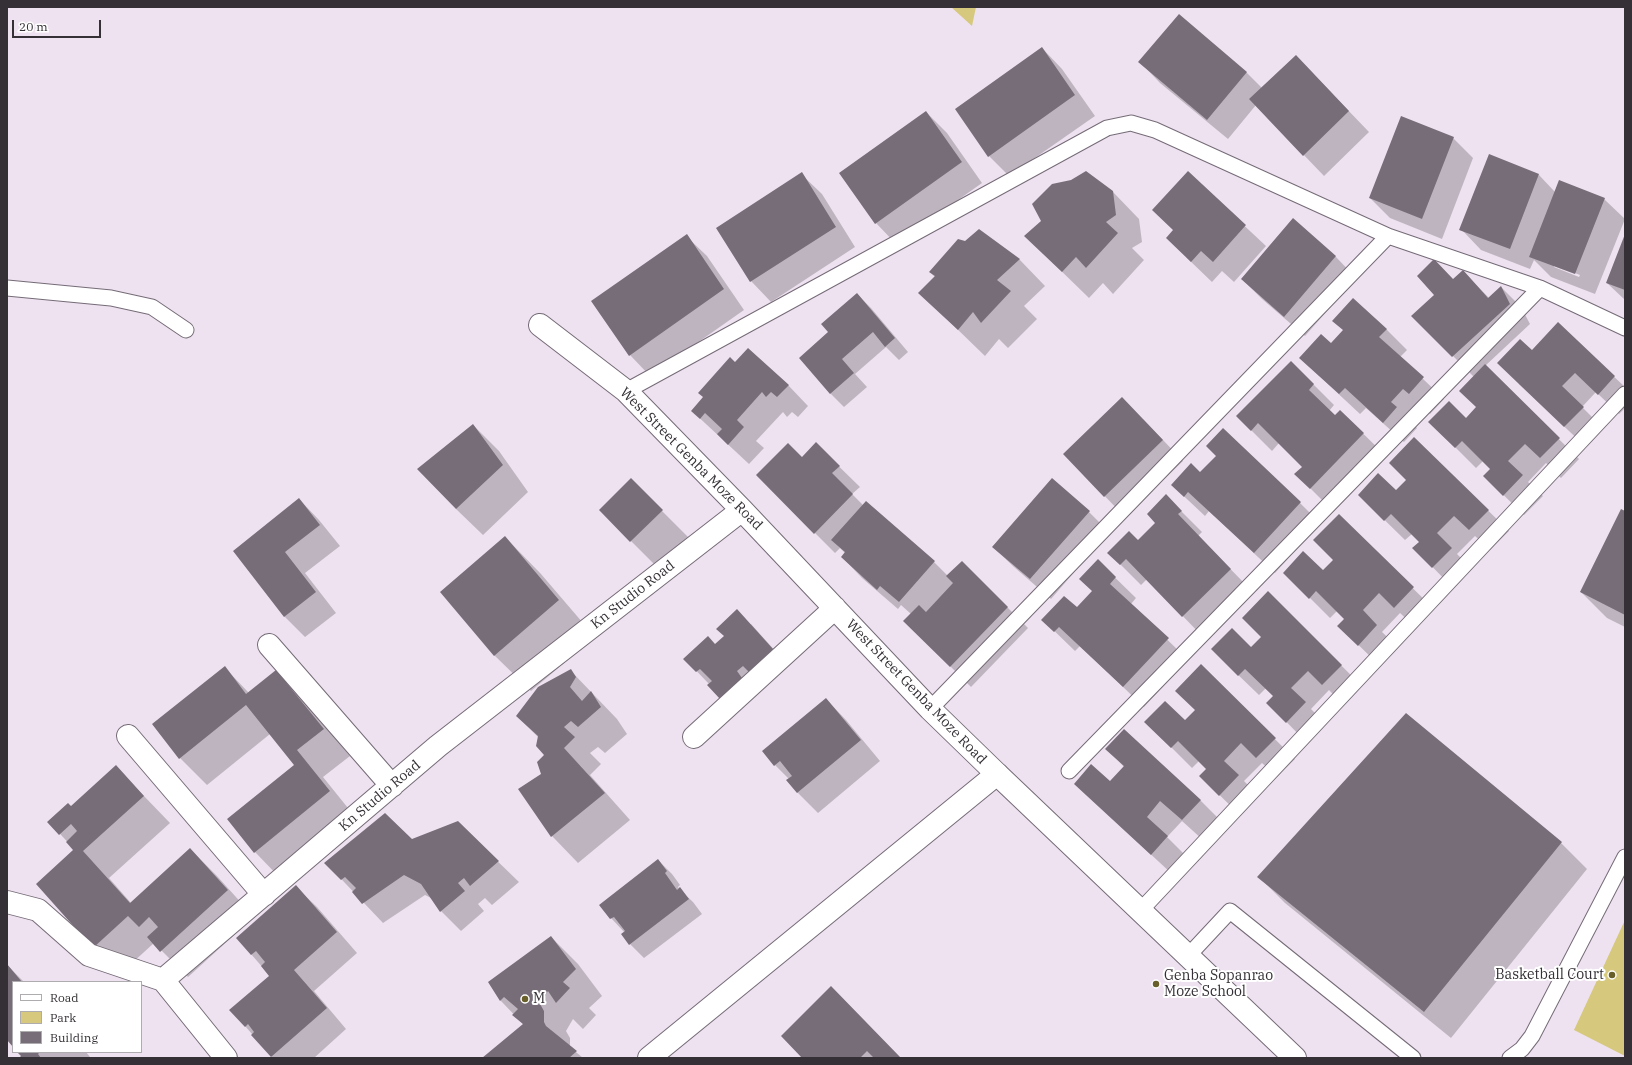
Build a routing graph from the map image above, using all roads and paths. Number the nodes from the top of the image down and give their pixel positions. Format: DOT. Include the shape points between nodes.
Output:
graph roads {
  1 [pos="1388,236"];
  2 [pos="7,288"];
  3 [pos="1540,288"];
  4 [pos="540,325"];
  5 [pos="1625,328"];
  6 [pos="186,330"];
  7 [pos="626,391"];
  8 [pos="1625,394"];
  9 [pos="742,510"];
  10 [pos="835,608"];
  11 [pos="269,645"];
  12 [pos="930,709"];
  13 [pos="128,736"];
  14 [pos="694,737"];
  15 [pos="1069,771"];
  16 [pos="997,774"];
  17 [pos="392,786"];
  18 [pos="1625,857"];
  19 [pos="264,895"];
  20 [pos="7,902"];
  21 [pos="1140,911"];
  22 [pos="1188,956"];
  23 [pos="163,980"];
  24 [pos="226,1058"];
  25 [pos="649,1058"];
  26 [pos="1294,1058"];
  27 [pos="1413,1058"];
  28 [pos="1510,1058"];
  1 -- 3 [label="lane"];
  1 -- 7 [label="lane" via="1155,130 1131,123 1107,128"];
  1 -- 12 [label="lane"];
  2 -- 6 [label="lane" via="111,298 152,307"];
  3 -- 5 [label="lane"];
  3 -- 15 [label="lane"];
  4 -- 7 [label="street, West Street Genba Moze Road"];
  7 -- 9 [label="street, West Street Genba Moze Road"];
  8 -- 21 [label="lane"];
  9 -- 10 [label="street, West Street Genba Moze Road"];
  9 -- 17 [label="street, Kn Studio Road" via="438,746"];
  10 -- 12 [label="street, West Street Genba Moze Road"];
  10 -- 14 [label="street"];
  11 -- 17 [label="street"];
  12 -- 16 [label="street, West Street Genba Moze Road"];
  13 -- 19 [label="street"];
  16 -- 21 [label="street, West Street Genba Moze Road"];
  16 -- 25 [label="street"];
  17 -- 19 [label="street, Kn Studio Road"];
  18 -- 28 [label="lane" via="1532,1036 1522,1049"];
  19 -- 23 [label="street, Kn Studio Road"];
  20 -- 23 [label="street" via="38,910 89,955"];
  21 -- 22 [label="street, West Street Genba Moze Road"];
  22 -- 26 [label="street, West Street Genba Moze Road"];
  22 -- 27 [label="lane" via="1230,911"];
  23 -- 24 [label="street"];
}
